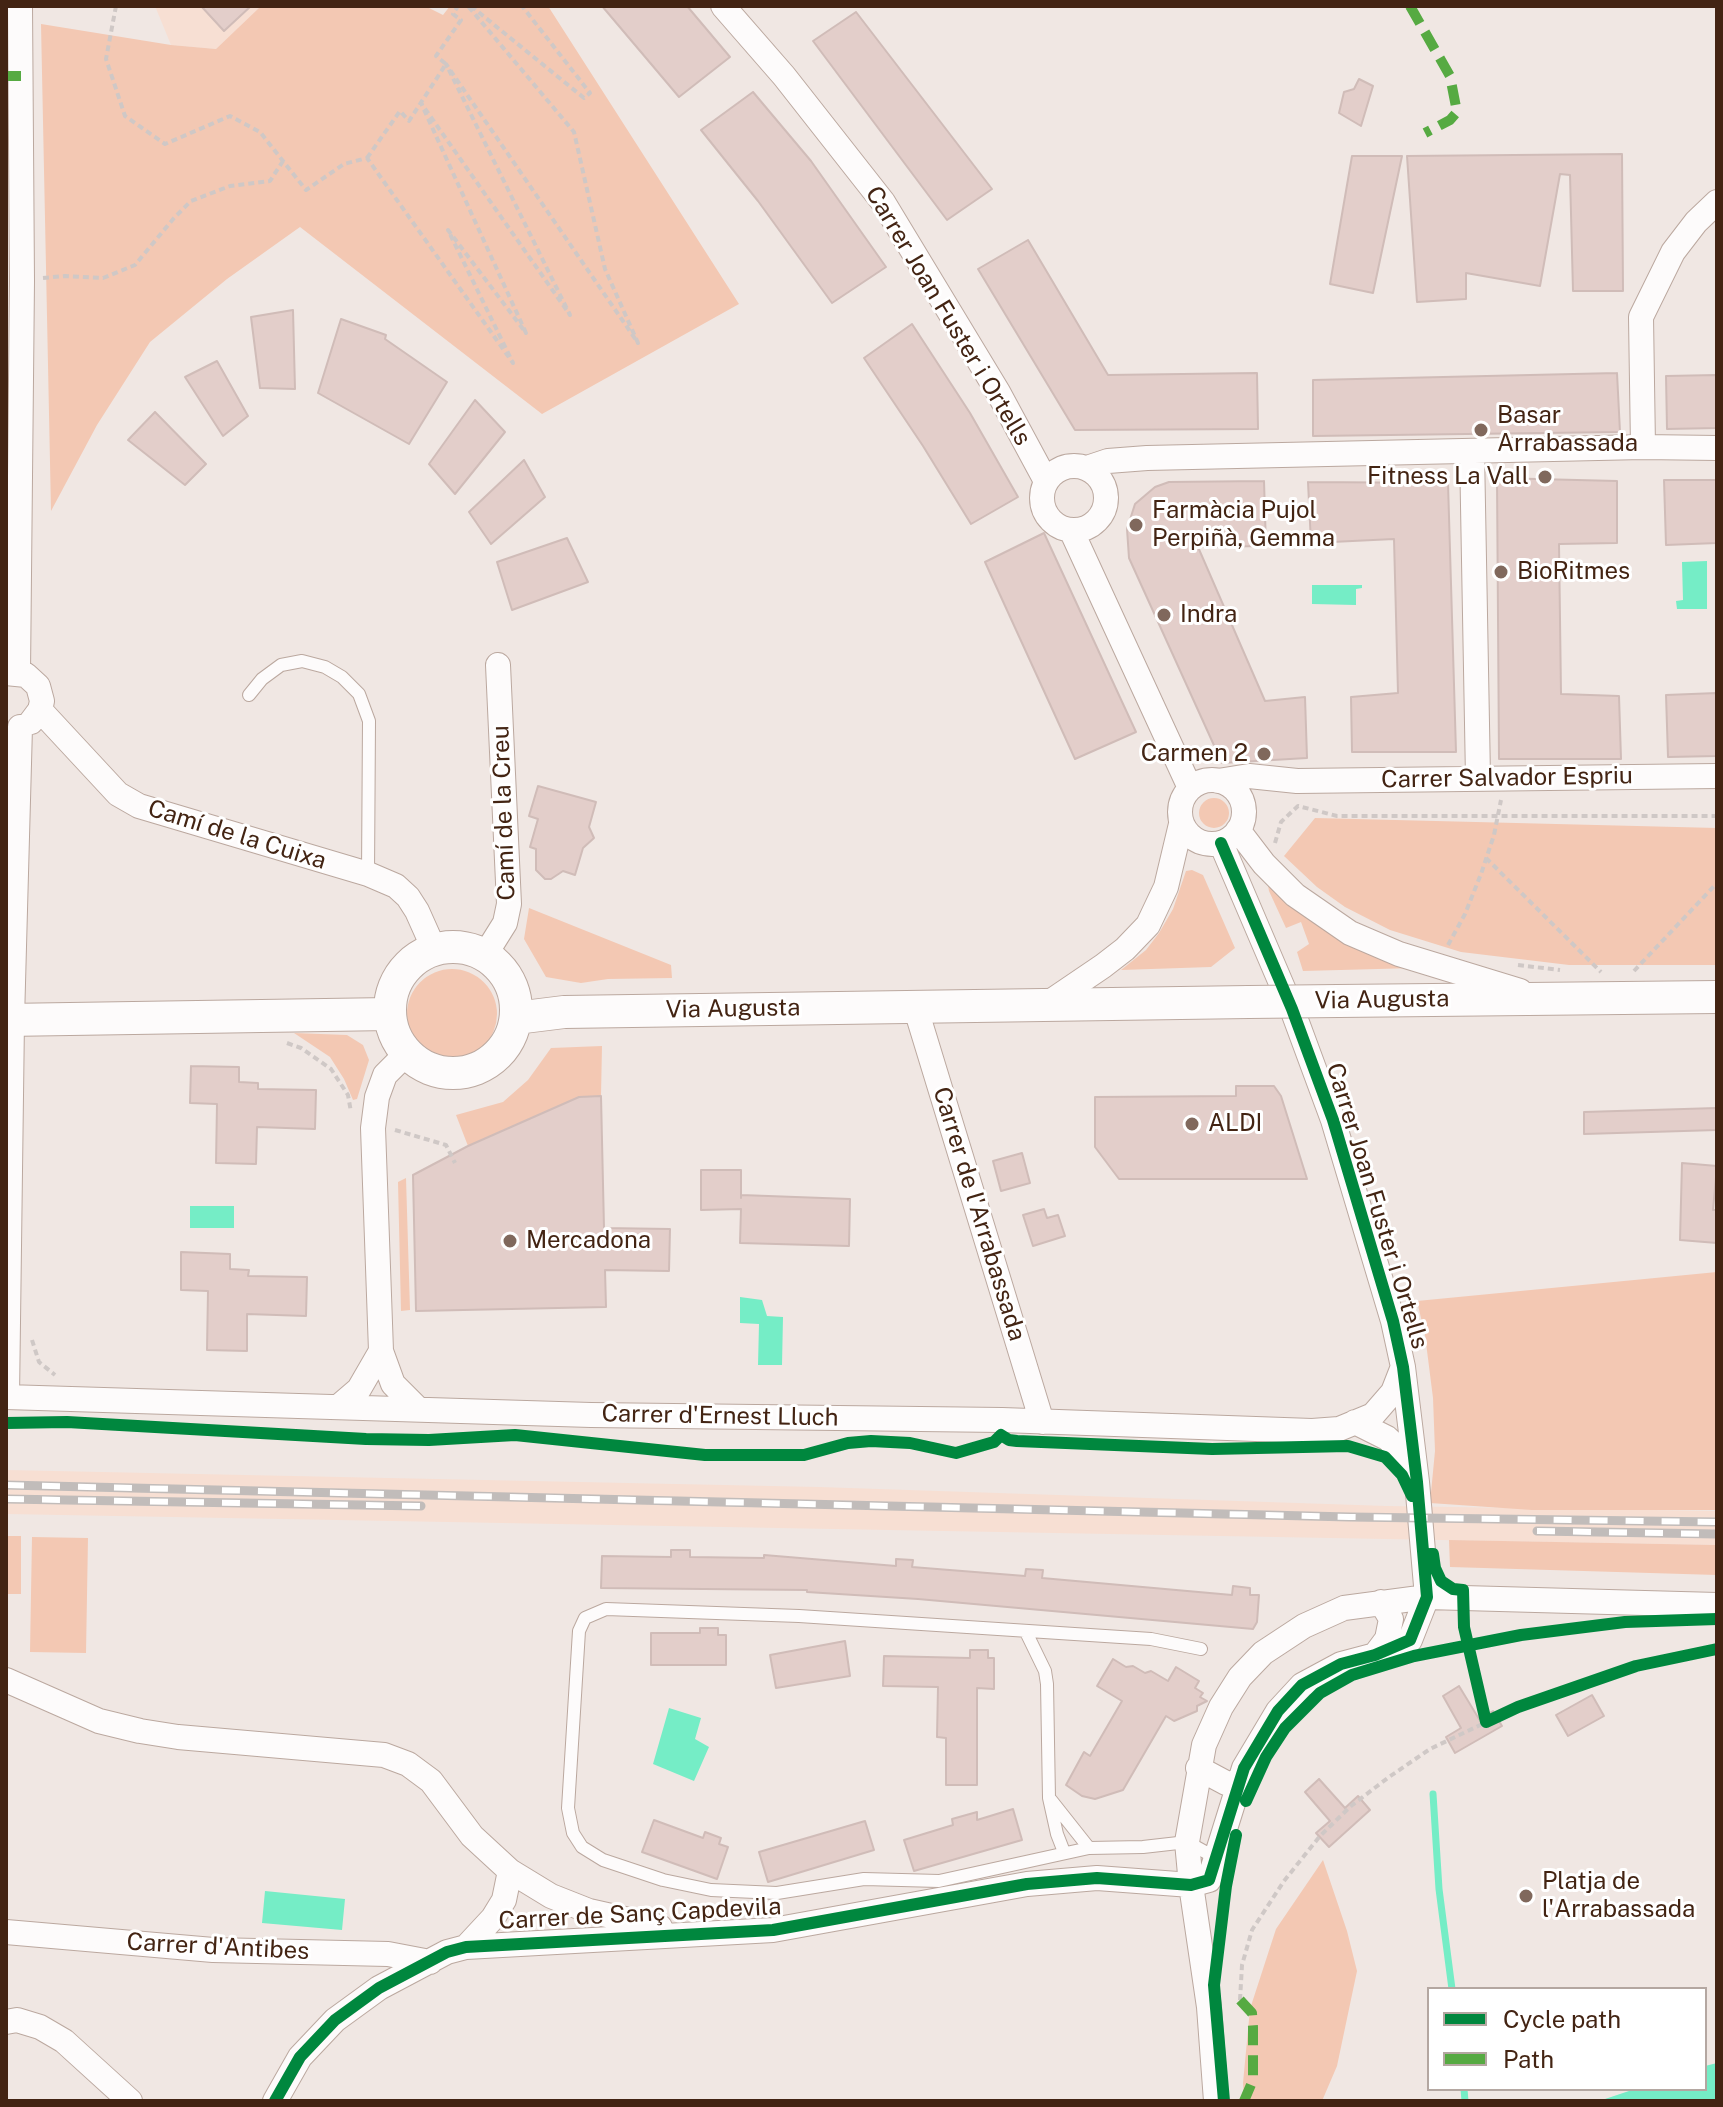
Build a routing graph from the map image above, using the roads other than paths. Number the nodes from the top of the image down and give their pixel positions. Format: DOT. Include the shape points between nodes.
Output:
graph roads {
  1 [pos="20,6"];
  2 [pos="723,6"];
  3 [pos="1717,202"];
  4 [pos="14,281"];
  5 [pos="1643,447"];
  6 [pos="1717,448"];
  7 [pos="1472,451"];
  8 [pos="1087,468"];
  9 [pos="1046,481"];
  10 [pos="1072,532"];
  11 [pos="498,665"];
  12 [pos="12,673"];
  13 [pos="249,695"];
  14 [pos="40,710"];
  15 [pos="13,727"];
  16 [pos="1717,776"];
  17 [pos="1478,778"];
  18 [pos="1218,781"];
  19 [pos="1297,781"];
  20 [pos="1190,788"];
  21 [pos="1243,804"];
  22 [pos="1181,824"];
  23 [pos="1230,836"];
  24 [pos="368,874"];
  25 [pos="434,949"];
  26 [pos="485,955"];
  27 [pos="1717,997"];
  28 [pos="1546,998"];
  29 [pos="1047,1004"];
  30 [pos="915,1006"];
  31 [pos="389,1014"];
  32 [pos="516,1018"];
  33 [pos="9,1020"];
  34 [pos="406,1054"];
  35 [pos="381,1351"];
  36 [pos="1403,1367"];
  37 [pos="7,1397"];
  38 [pos="338,1407"];
  39 [pos="417,1408"];
  40 [pos="1042,1422"];
  41 [pos="1355,1422"];
  42 [pos="1417,1482"];
  43 [pos="1427,1597"];
  44 [pos="1381,1602"];
  45 [pos="1717,1605"];
  46 [pos="1026,1632"];
  47 [pos="1201,1649"];
  48 [pos="1375,1655"];
  49 [pos="6,1680"];
  50 [pos="1198,1768"];
  51 [pos="1240,1784"];
  52 [pos="1049,1798"];
  53 [pos="1187,1842"];
  54 [pos="1089,1848"];
  55 [pos="1064,1852"];
  56 [pos="510,1871"];
  57 [pos="1205,1874"];
  58 [pos="6,1932"];
  59 [pos="694,1934"];
  60 [pos="466,1947"];
  61 [pos="430,1962"];
  62 [pos="6,2022"];
  63 [pos="130,2101"];
  64 [pos="275,2101"];
  65 [pos="1216,2101"];
  1 -- 4 [label="street"];
  2 -- 9 [label="street, Carrer Joan Fuster i Ortells" via="883,202"];
  3 -- 5 [label="street" via="1673,252 1641,317"];
  4 -- 12 [label="street"];
  5 -- 6 [label="street"];
  5 -- 7 [label="street"];
  7 -- 8 [label="street" via="1147,458"];
  7 -- 17 [label="street"];
  8 -- 9 [label="street" via="1064,467"];
  8 -- 10 [label="street" via="1101,479 1105,508 1090,526"];
  9 -- 10 [label="street" via="1045,513"];
  10 -- 20 [label="street"];
  11 -- 26 [label="street, Camí de la Creu" via="509,904 505,923"];
  12 -- 14 [label="street" via="33,679 42,693"];
  13 -- 24 [label="lane" via="281,665 302,661 325,667 359,694 369,721"];
  14 -- 15 [label="street" via="29,724"];
  14 -- 24 [label="street, Camí de la Cuixa" via="118,794 139,806"];
  15 -- 33 [label="street"];
  16 -- 17 [label="street, Carrer Salvador Espriu"];
  17 -- 19 [label="street, Carrer Salvador Espriu"];
  18 -- 19 [label="street, Carrer Salvador Espriu" via="1249,776"];
  18 -- 20 [label="street"];
  18 -- 21 [label="street" via="1238,793"];
  19 -- 21 [label="street, Carrer Salvador Espriu"];
  20 -- 22 [label="street" via="1181,801"];
  21 -- 23 [label="street" via="1244,813"];
  22 -- 23 [label="street" via="1202,843"];
  22 -- 29 [label="street" via="1166,887 1148,925 1125,949"];
  23 -- 28 [label="street" via="1295,895 1350,933 1472,979"];
  23 -- 36 [label="street, Carrer Joan Fuster i Ortells" via="1333,1120"];
  24 -- 25 [label="street, Camí de la Cuixa" via="408,897"];
  25 -- 26 [label="main road" via="456,946"];
  25 -- 31 [label="main road" via="403,969"];
  26 -- 32 [label="main road" via="508,978"];
  27 -- 28 [label="main road, Via Augusta"];
  28 -- 29 [label="main road, Via Augusta, bridge"];
  29 -- 30 [label="main road, Via Augusta"];
  30 -- 32 [label="main road, Via Augusta" via="564,1012"];
  30 -- 40 [label="street, Carrer de l'Arrabassada"];
  31 -- 33 [label="main road"];
  31 -- 34 [label="main road"];
  32 -- 34 [label="main road" via="500,1053 467,1072 436,1071"];
  33 -- 37 [label="street"];
  34 -- 35 [label="street" via="385,1075 373,1128"];
  35 -- 38 [label="street" via="359,1389"];
  35 -- 39 [label="street" via="393,1384"];
  36 -- 41 [label="street, Carrer d'Ernest Lluch" via="1393,1392 1373,1415"];
  36 -- 42 [label="street, Carrer Joan Fuster i Ortells"];
  37 -- 38 [label="street, Carrer d'Ernest Lluch"];
  38 -- 39 [label="street, Carrer d'Ernest Lluch"];
  39 -- 40 [label="street, Carrer d'Ernest Lluch"];
  40 -- 41 [label="street, Carrer d'Ernest Lluch" via="1312,1431"];
  41 -- 42 [label="street, Carrer Joan Fuster i Ortells" via="1399,1449"];
  42 -- 43 [label="street, Carrer Joan Fuster i Ortells"];
  43 -- 44 [label="street"];
  43 -- 45 [label="street"];
  43 -- 48 [label="street" via="1410,1640"];
  44 -- 48 [label="street" via="1391,1619 1387,1639"];
  44 -- 50 [label="street" via="1344,1608 1263,1653 1221,1707"];
  46 -- 47 [label="lane" via="1151,1639"];
  46 -- 52 [label="lane" via="1047,1684"];
  46 -- 55 [label="lane" via="799,1616 595,1612 579,1631 568,1808 582,1847 603,1860 711,1890 777,1893 864,1879 939,1881"];
  48 -- 51 [label="street" via="1341,1664 1302,1685 1278,1711"];
  49 -- 56 [label="street" via="99,1721 140,1731 384,1755 408,1764 431,1781 472,1836"];
  50 -- 51 [label="street" via="1226,1783"];
  50 -- 53 [label="street"];
  51 -- 57 [label="street"];
  52 -- 54 [label="lane"];
  52 -- 55 [label="lane"];
  53 -- 54 [label="lane"];
  53 -- 57 [label="street"];
  53 -- 57 [label="lane"];
  54 -- 55 [label="lane"];
  56 -- 59 [label="street" via="589,1911"];
  56 -- 60 [label="street" via="504,1900"];
  57 -- 59 [label="street, Carrer de Sanç Capdevila" via="1027,1884 773,1930"];
  57 -- 65 [label="street"];
  58 -- 61 [label="street, Carrer d'Antibes" via="213,1950 388,1954"];
  59 -- 60 [label="street, Carrer de Sanç Capdevila"];
  60 -- 61 [label="street, Carrer de Sanç Capdevila"];
  61 -- 64 [label="street, Carrer de Sanç Capdevila" via="379,1988 335,2020 300,2057"];
  62 -- 63 [label="street" via="40,2027 64,2041"];
}
